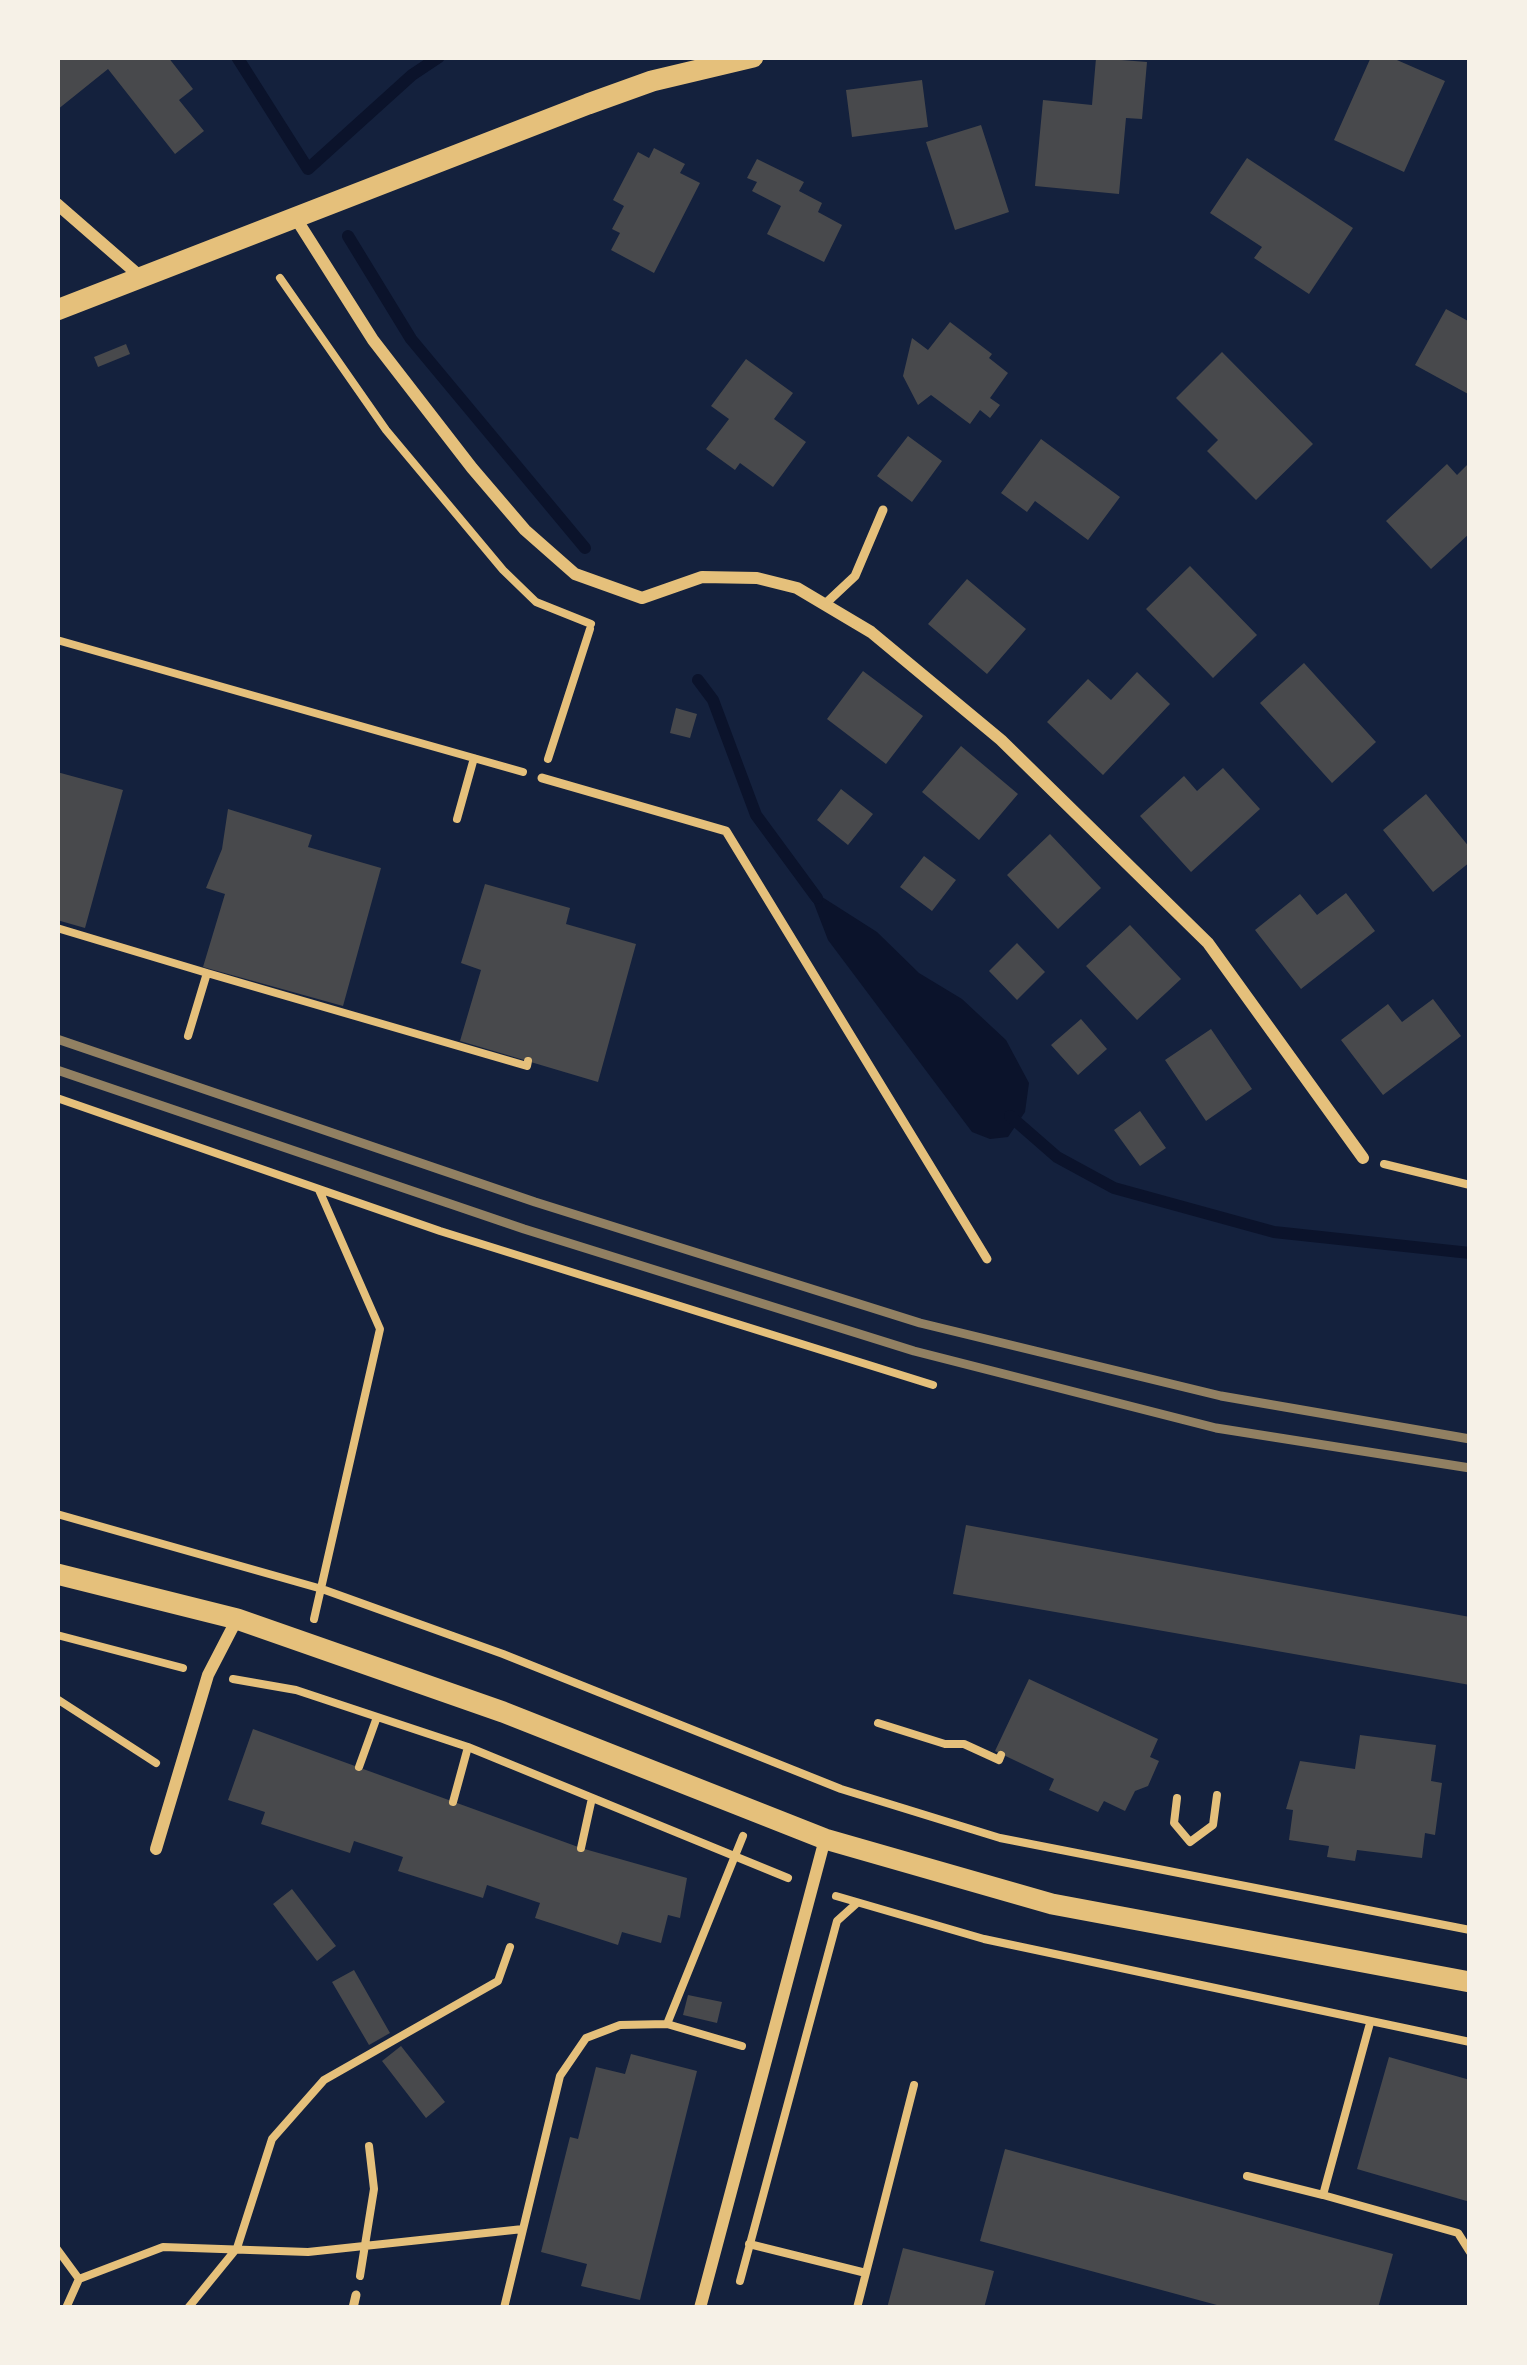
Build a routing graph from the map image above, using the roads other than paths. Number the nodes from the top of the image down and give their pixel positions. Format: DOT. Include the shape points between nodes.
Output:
graph roads {
  1 [pos="753,57"];
  2 [pos="57,204"];
  3 [pos="295,217"];
  4 [pos="142,278"];
  5 [pos="57,310"];
  6 [pos="883,510"];
  7 [pos="824,605"];
  8 [pos="542,778"];
  9 [pos="1363,1158"];
  10 [pos="987,1259"];
  11 [pos="57,1574"];
  12 [pos="237,1618"];
  13 [pos="825,1839"];
  14 [pos="156,1849"];
  15 [pos="1470,1982"];
  16 [pos="356,2295"];
  17 [pos="353,2308"];
  18 [pos="700,2308"];
  1 -- 3 [label="street" via="652,81"];
  2 -- 4 [label="street"];
  3 -- 4 [label="street"];
  3 -- 7 [label="street" via="373,340 472,468 575,574 642,598 702,577 757,578"];
  4 -- 5 [label="street"];
  6 -- 7 [label="lane" via="855,576"];
  7 -- 9 [label="street" via="871,632 1102,834 1208,943"];
  8 -- 10 [label="lane" via="726,831"];
  11 -- 12 [label="street"];
  12 -- 13 [label="street"];
  12 -- 14 [label="street" via="208,1675"];
  13 -- 15 [label="street" via="1052,1904"];
  13 -- 18 [label="street"];
  16 -- 17 [label="lane"];
}
